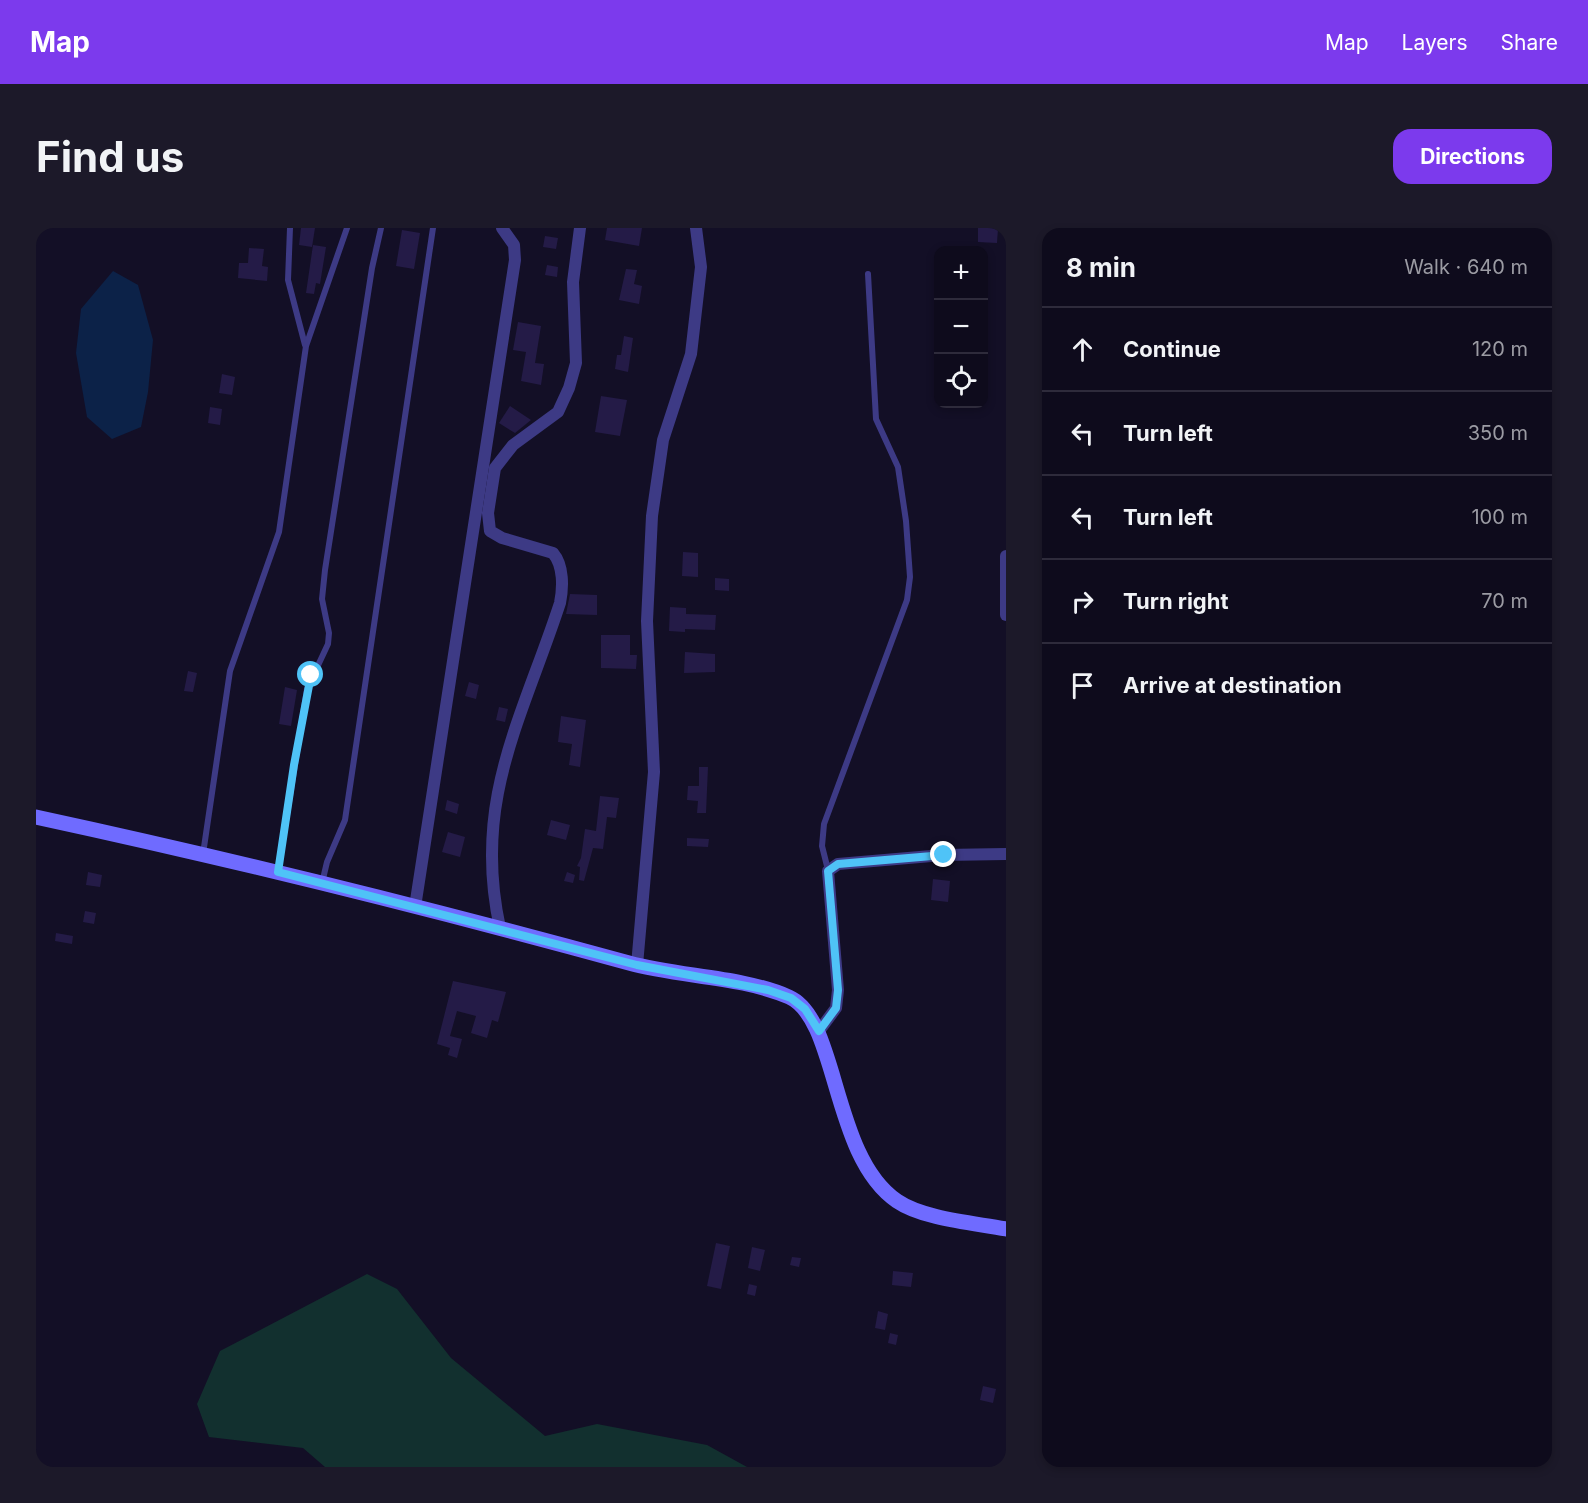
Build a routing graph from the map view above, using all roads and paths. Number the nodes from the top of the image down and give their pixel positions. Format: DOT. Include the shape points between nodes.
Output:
graph roads {
  1 [pos="290,228"];
  2 [pos="347,228"];
  3 [pos="381,228"];
  4 [pos="433,228"];
  5 [pos="502,228"];
  6 [pos="580,228"];
  7 [pos="696,228"];
  8 [pos="868,274"];
  9 [pos="306,346"];
  10 [pos="1006,556"];
  11 [pos="1006,615"];
  12 [pos="36,817"];
  13 [pos="1006,854"];
  14 [pos="203,855"];
  15 [pos="828,871"];
  16 [pos="278,872"];
  17 [pos="322,883"];
  18 [pos="415,907"];
  19 [pos="500,928"];
  20 [pos="637,965"];
  21 [pos="819,1031"];
  22 [pos="1006,1229"];
  1 -- 9 [label="lane" via="288,280"];
  2 -- 9 [label="lane"];
  3 -- 16 [label="lane" via="325,570 322,599 327,644 307,689"];
  4 -- 17 [label="lane" via="345,820"];
  5 -- 18 [label="street" via="514,245 515,260"];
  6 -- 19 [label="street" via="573,282 576,363 569,388 558,412 502,456 492,479 488,513 490,531 501,538 553,553 558,558 562,582 557,612 505,757 496,794 490,873"];
  7 -- 20 [label="street" via="701,267 691,354 663,440 652,516 647,621 654,772"];
  8 -- 15 [label="lane" via="876,419 897,467 910,577 907,600 824,824 822,846"];
  9 -- 14 [label="lane" via="284,512 230,671"];
  10 -- 11 [label="street"];
  12 -- 14 [label="street"];
  13 -- 15 [label="street" via="838,864"];
  14 -- 16 [label="street"];
  15 -- 21 [label="street" via="838,990 836,1008"];
  16 -- 17 [label="street"];
  17 -- 18 [label="street"];
  18 -- 19 [label="street"];
  19 -- 20 [label="street"];
  20 -- 21 [label="street" via="768,990 791,998 805,1009"];
  21 -- 22 [label="street" via="849,1135 873,1179 898,1202 927,1213"];
}
